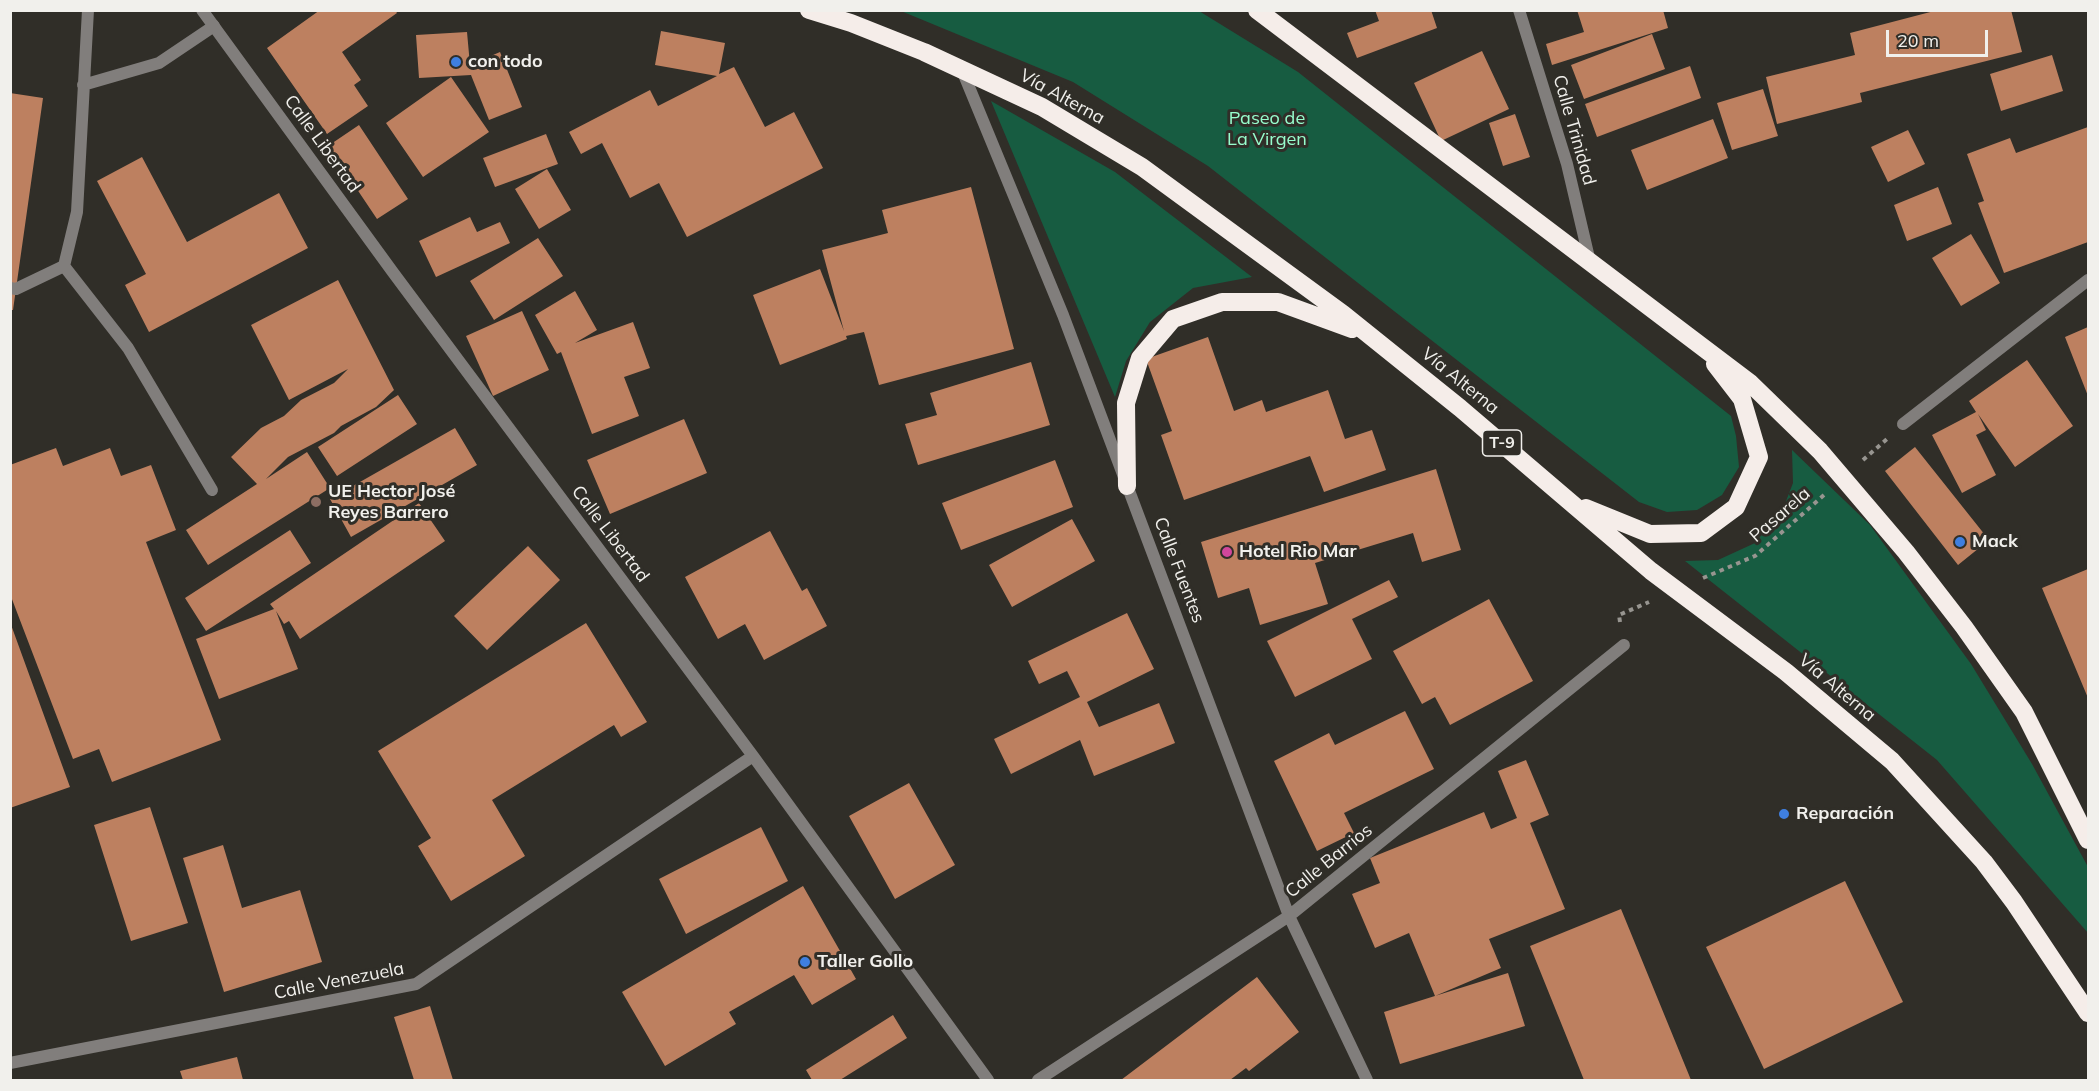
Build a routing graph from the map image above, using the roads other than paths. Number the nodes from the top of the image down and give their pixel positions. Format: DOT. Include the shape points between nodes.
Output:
graph roads {
  1 [pos="88,10"];
  2 [pos="202,10"];
  3 [pos="809,10"];
  4 [pos="1257,10"];
  5 [pos="1519,10"];
  6 [pos="214,26"];
  7 [pos="962,70"];
  8 [pos="84,85"];
  9 [pos="1590,262"];
  10 [pos="64,266"];
  11 [pos="2088,280"];
  12 [pos="10,288"];
  13 [pos="1369,335"];
  14 [pos="1701,346"];
  15 [pos="1903,424"];
  16 [pos="1127,486"];
  17 [pos="212,490"];
  18 [pos="1570,502"];
  19 [pos="1624,645"];
  20 [pos="753,756"];
  21 [pos="2088,840"];
  22 [pos="1289,916"];
  23 [pos="2088,1013"];
  24 [pos="10,1063"];
  25 [pos="988,1080"];
  26 [pos="1038,1080"];
  27 [pos="1367,1080"];
  1 -- 8 [label="street"];
  2 -- 6 [label="street, Calle Libertad"];
  3 -- 7 [label="highway, Vía Alterna / T-9" via="851,23"];
  4 -- 9 [label="highway, T-9"];
  5 -- 9 [label="street, Calle Trinidad" via="1567,164"];
  6 -- 8 [label="street" via="159,63"];
  6 -- 20 [label="street, Calle Libertad"];
  7 -- 13 [label="highway, Vía Alterna / T-9" via="1042,107 1142,167"];
  7 -- 16 [label="street, Calle Fuentes" via="1063,315"];
  8 -- 10 [label="street" via="77,212"];
  9 -- 14 [label="highway, T-9"];
  10 -- 12 [label="street" via="16,289"];
  10 -- 17 [label="street" via="128,348"];
  11 -- 15 [label="street"];
  13 -- 16 [label="highway" via="1278,302 1222,302 1173,319 1140,358 1126,403"];
  13 -- 18 [label="highway, Vía Alterna / T-9"];
  14 -- 18 [label="highway, T-9" via="1742,399 1759,457 1736,507 1701,533 1650,534"];
  14 -- 21 [label="highway, T-9" via="1750,383 1820,451 1906,552 2024,712"];
  16 -- 22 [label="street, Calle Fuentes"];
  18 -- 23 [label="highway, Vía Alterna / T-9" via="1892,761 1984,862"];
  19 -- 22 [label="street, Calle Barrios"];
  20 -- 24 [label="street, Calle Venezuela" via="416,984"];
  20 -- 25 [label="street, Calle Libertad"];
  22 -- 26 [label="street, Calle Barrios"];
  22 -- 27 [label="street, Calle Fuentes"];
}
